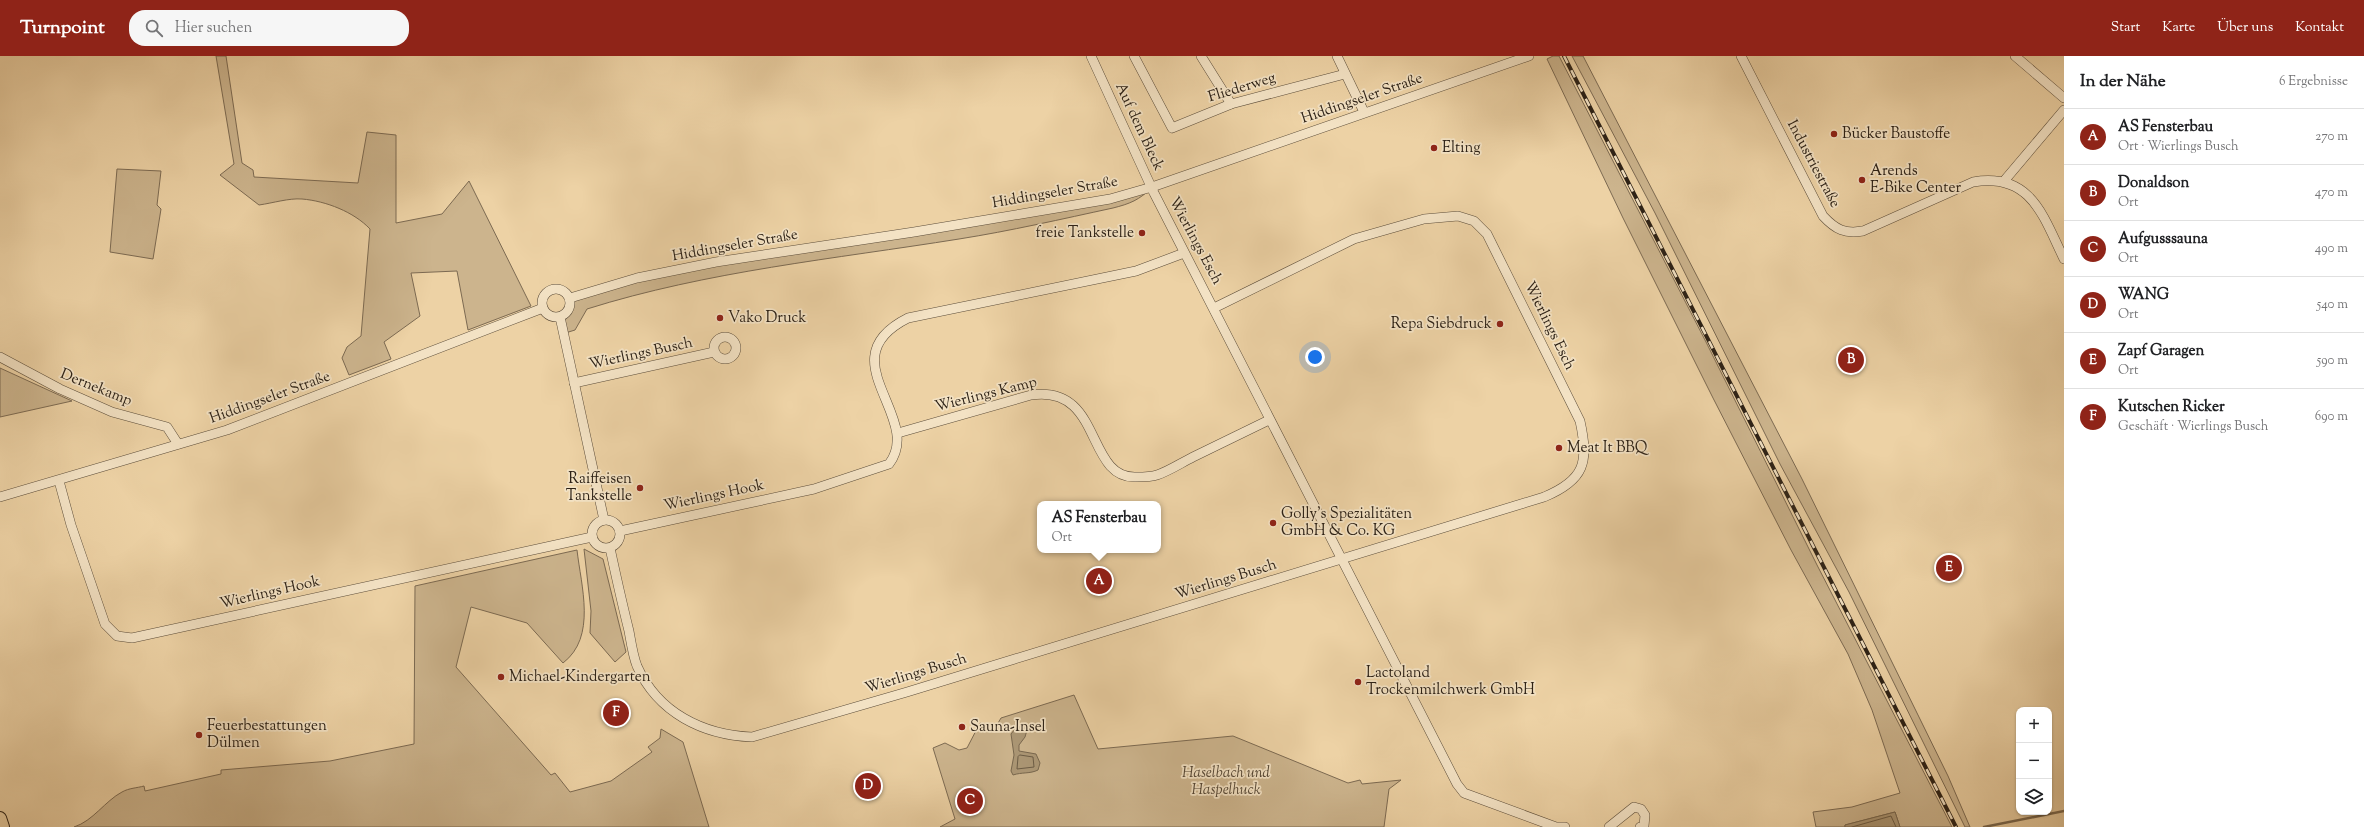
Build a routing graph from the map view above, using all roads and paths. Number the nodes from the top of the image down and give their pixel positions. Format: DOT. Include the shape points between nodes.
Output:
graph roads {
  1 [pos="1091,56"];
  2 [pos="1134,56"];
  3 [pos="1201,56"];
  4 [pos="1337,56"];
  5 [pos="1529,56"];
  6 [pos="1741,56"];
  7 [pos="2015,56"];
  8 [pos="1345,74"];
  9 [pos="2064,98"];
  10 [pos="1231,104"];
  11 [pos="2064,110"];
  12 [pos="1364,112"];
  13 [pos="2004,181"];
  14 [pos="1152,187"];
  15 [pos="1184,253"];
  16 [pos="2064,259"];
  17 [pos="570,298"];
  18 [pos="543,308"];
  19 [pos="1214,308"];
  20 [pos="560,317"];
  21 [pos="714,352"];
  22 [pos="0,357"];
  23 [pos="574,383"];
  24 [pos="1269,420"];
  25 [pos="898,433"];
  26 [pos="178,444"];
  27 [pos="59,481"];
  28 [pos="0,498"];
  29 [pos="604,520"];
  30 [pos="620,531"];
  31 [pos="592,537"];
  32 [pos="610,548"];
  33 [pos="1341,560"];
  34 [pos="0,818"];
  35 [pos="3,827"];
  36 [pos="1565,827"];
  37 [pos="1609,827"];
  38 [pos="1640,827"];
  1 -- 14 [label="street, Auf dem Bleck"];
  2 -- 10 [label="street, Fliederweg" via="1172,128"];
  3 -- 10 [label="street"];
  4 -- 8 [label="street"];
  5 -- 12 [label="street, Hiddingseler Straße"];
  6 -- 13 [label="street, Industriestraße" via="1823,216 1834,228 1850,233 1863,231 1973,182 1988,179"];
  7 -- 9 [label="street"];
  8 -- 10 [label="street, Fliederweg"];
  8 -- 12 [label="street"];
  11 -- 13 [label="street"];
  12 -- 14 [label="street, Hiddingseler Straße"];
  13 -- 16 [label="street, Industriestraße" via="2018,187 2031,199 2041,213"];
  14 -- 15 [label="street, Wierlings Esch"];
  14 -- 17 [label="street, Hiddingseler Straße" via="1094,201 716,262 637,278"];
  15 -- 19 [label="street, Wierlings Esch"];
  15 -- 25 [label="street" via="1136,271 908,318 891,327 880,341 874,358 875,373"];
  17 -- 18 [label="street" via="560,288 550,290 543,297"];
  17 -- 20 [label="street" via="569,310"];
  18 -- 20 [label="street" via="550,315"];
  18 -- 26 [label="street, Hiddingseler Straße" via="227,430"];
  19 -- 24 [label="street, Wierlings Esch"];
  19 -- 33 [label="street, Wierlings Esch" via="1354,239 1424,218 1458,216 1474,221 1488,234 1580,421 1585,443 1585,459 1580,474 1563,489 1544,497"];
  20 -- 23 [label="street, Wierlings Busch"];
  21 -- 23 [label="street, Wierlings Busch"];
  22 -- 26 [label="street, Dernekamp" via="60,389 112,412 167,427"];
  23 -- 29 [label="street, Wierlings Busch"];
  24 -- 25 [label="street, Wierlings Kamp" via="1157,475 1134,478 1115,471 1104,458 1083,415 1076,407 1061,398 1046,394 1031,395"];
  24 -- 33 [label="street, Wierlings Esch"];
  25 -- 30 [label="street, Wierlings Hook" via="896,454 889,464 814,489"];
  26 -- 27 [label="street, Hiddingseler Straße"];
  27 -- 28 [label="street, Hiddingseler Straße"];
  27 -- 31 [label="street, Wierlings Hook" via="71,525 105,624 117,636 132,638"];
  29 -- 30 [label="street" via="614,522"];
  29 -- 31 [label="street" via="595,526"];
  30 -- 32 [label="street" via="620,540"];
  31 -- 32 [label="street" via="598,546"];
  32 -- 33 [label="street, Wierlings Busch" via="637,665 647,684 661,702 692,724 731,736 752,736 908,692"];
  33 -- 36 [label="street, Wierlings Esch" via="1460,789 1471,796 1556,827"];
  34 -- 35 [label="main road"];
  37 -- 38 [label="street" via="1634,807 1642,809 1645,815 1644,826"];
}
